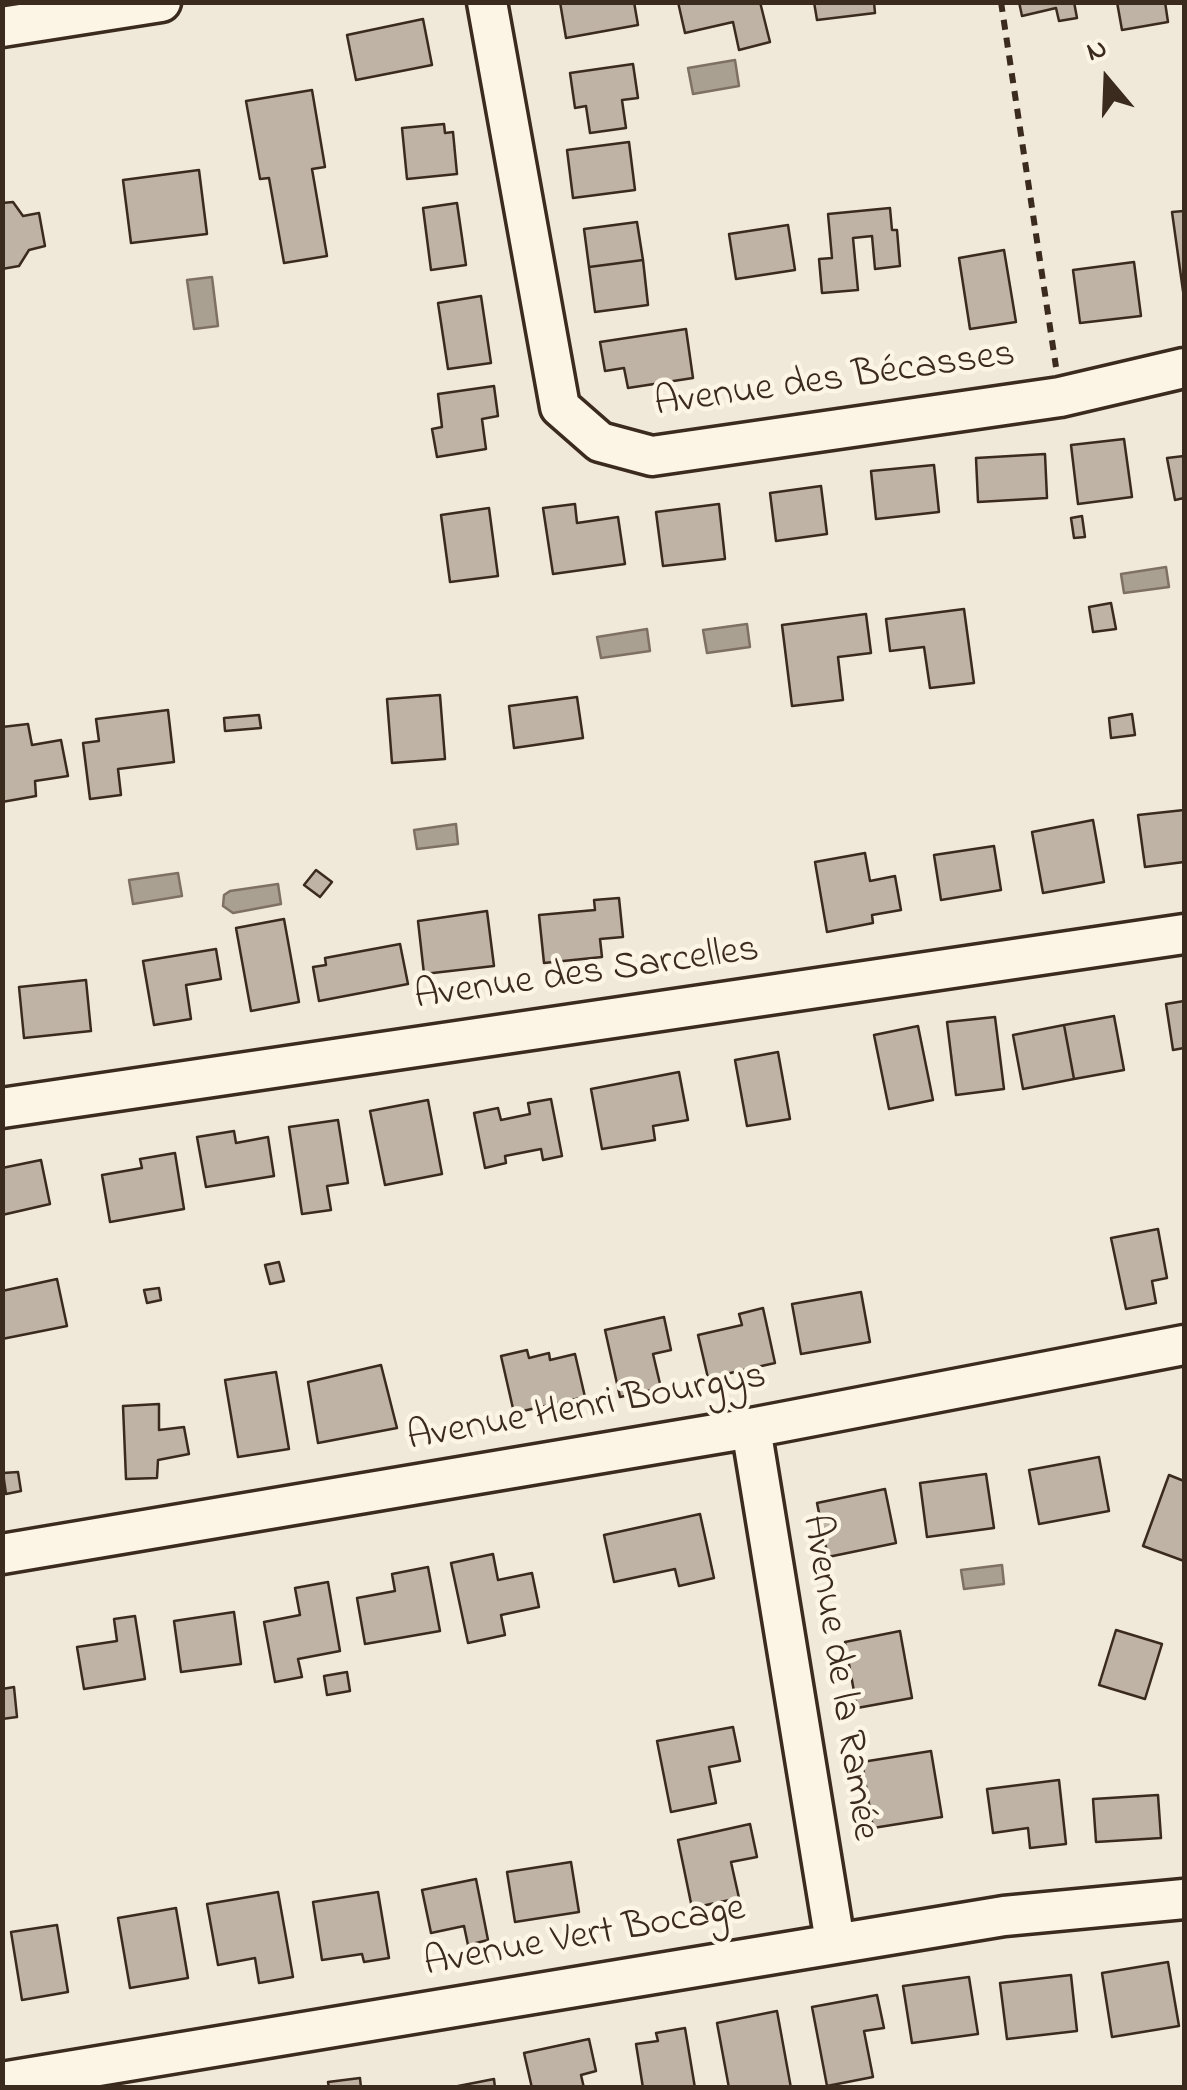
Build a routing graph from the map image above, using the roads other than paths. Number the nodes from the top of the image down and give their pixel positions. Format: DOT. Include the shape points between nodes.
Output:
graph roads {
  1 [pos="161,2"];
  2 [pos="487,2"];
  3 [pos="2,27"];
  4 [pos="1184,368"];
  5 [pos="1184,934"];
  6 [pos="2,1108"];
  7 [pos="1184,1346"];
  8 [pos="751,1428"];
  9 [pos="2,1554"];
  10 [pos="1184,1899"];
  11 [pos="835,1942"];
  12 [pos="2,2082"];
  1 -- 3 [label="street"];
  2 -- 4 [label="street, Avenue des Bécasses" via="560,407 600,442 652,456 1060,397"];
  5 -- 6 [label="street, Avenue des Sarcelles"];
  7 -- 8 [label="street, Avenue Henri Bourgys"];
  8 -- 9 [label="street, Avenue Henri Bourgys"];
  8 -- 11 [label="street, Avenue de la Ramée"];
  10 -- 11 [label="street, Avenue Vert Bocage" via="1004,1916"];
  11 -- 12 [label="street, Avenue Vert Bocage"];
}
